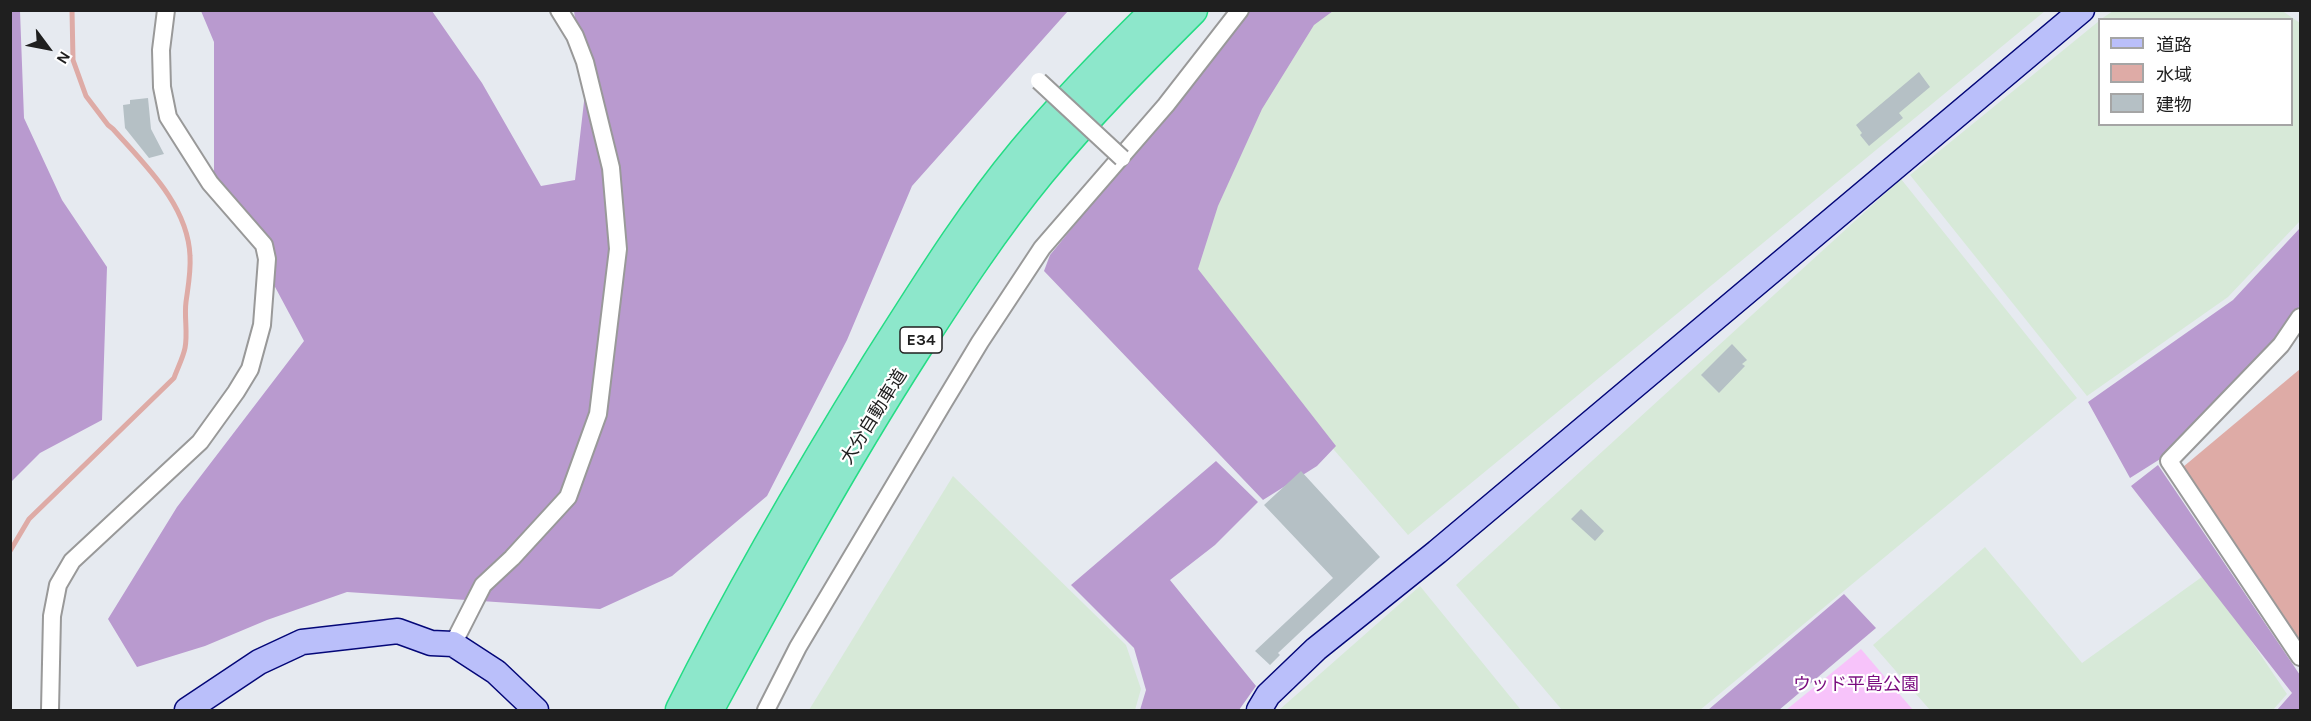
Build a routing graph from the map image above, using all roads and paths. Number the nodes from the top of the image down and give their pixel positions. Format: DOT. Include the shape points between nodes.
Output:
graph roads {
  1 [pos="166,10"];
  2 [pos="559,10"];
  3 [pos="1156,10"];
  4 [pos="1192,10"];
  5 [pos="1240,10"];
  6 [pos="2082,10"];
  7 [pos="1039,81"];
  8 [pos="1122,158"];
  9 [pos="2301,316"];
  10 [pos="453,644"];
  11 [pos="2301,657"];
  12 [pos="50,711"];
  13 [pos="187,711"];
  14 [pos="536,711"];
  15 [pos="681,711"];
  16 [pos="708,711"];
  17 [pos="766,711"];
  18 [pos="1259,711"];
  1 -- 12 [label="street" via="161,50 168,117 210,183 264,245 267,259 262,326 249,369 200,442 72,561 58,585 52,616"];
  2 -- 10 [label="street" via="585,62 611,168 618,249 598,414 568,497 483,585"];
  3 -- 15 [label="highway, 大分自動車道 / E34" via="1096,69 1022,153 943,260 842,420"];
  4 -- 16 [label="highway, 大分自動車道 / E34" via="1114,87 1039,172 963,274 861,434"];
  5 -- 8 [label="street"];
  6 -- 18 [label="street" via="1437,552 1316,649 1268,695"];
  7 -- 8 [label="street, bridge"];
  8 -- 17 [label="street" via="1042,248 980,342 798,647"];
  9 -- 11 [label="street" via="2281,345 2169,461"];
  10 -- 13 [label="street" via="431,643 398,631 302,642 259,662"];
  10 -- 14 [label="street" via="496,672"];
}
